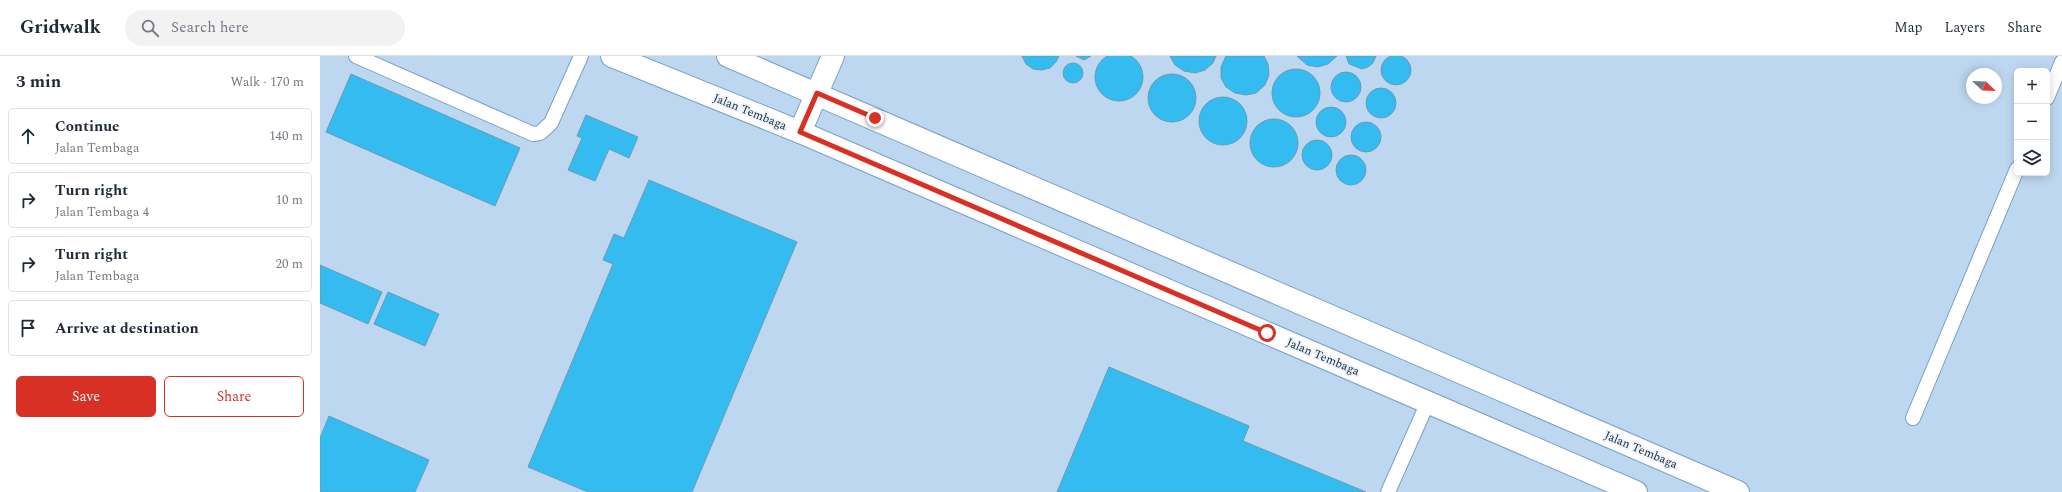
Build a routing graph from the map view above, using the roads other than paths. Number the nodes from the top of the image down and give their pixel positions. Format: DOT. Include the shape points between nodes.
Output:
graph roads {
  1 [pos="356,56"];
  2 [pos="581,56"];
  3 [pos="612,56"];
  4 [pos="728,56"];
  5 [pos="833,56"];
  6 [pos="2062,62"];
  7 [pos="2050,91"];
  8 [pos="817,93"];
  9 [pos="800,132"];
  10 [pos="2014,176"];
  11 [pos="1428,402"];
  12 [pos="1913,418"];
  13 [pos="1388,492"];
  14 [pos="1636,492"];
  15 [pos="1738,492"];
  1 -- 2 [label="lane" via="533,134 540,133 551,123"];
  3 -- 9 [label="main road, Jalan Tembaga"];
  4 -- 8 [label="main road, Jalan Tembaga"];
  5 -- 8 [label="main road"];
  6 -- 7 [label="lane"];
  8 -- 9 [label="main road"];
  8 -- 15 [label="main road, Jalan Tembaga"];
  9 -- 11 [label="main road, Jalan Tembaga"];
  10 -- 12 [label="lane"];
  11 -- 13 [label="lane"];
  11 -- 14 [label="main road, Jalan Tembaga"];
}
